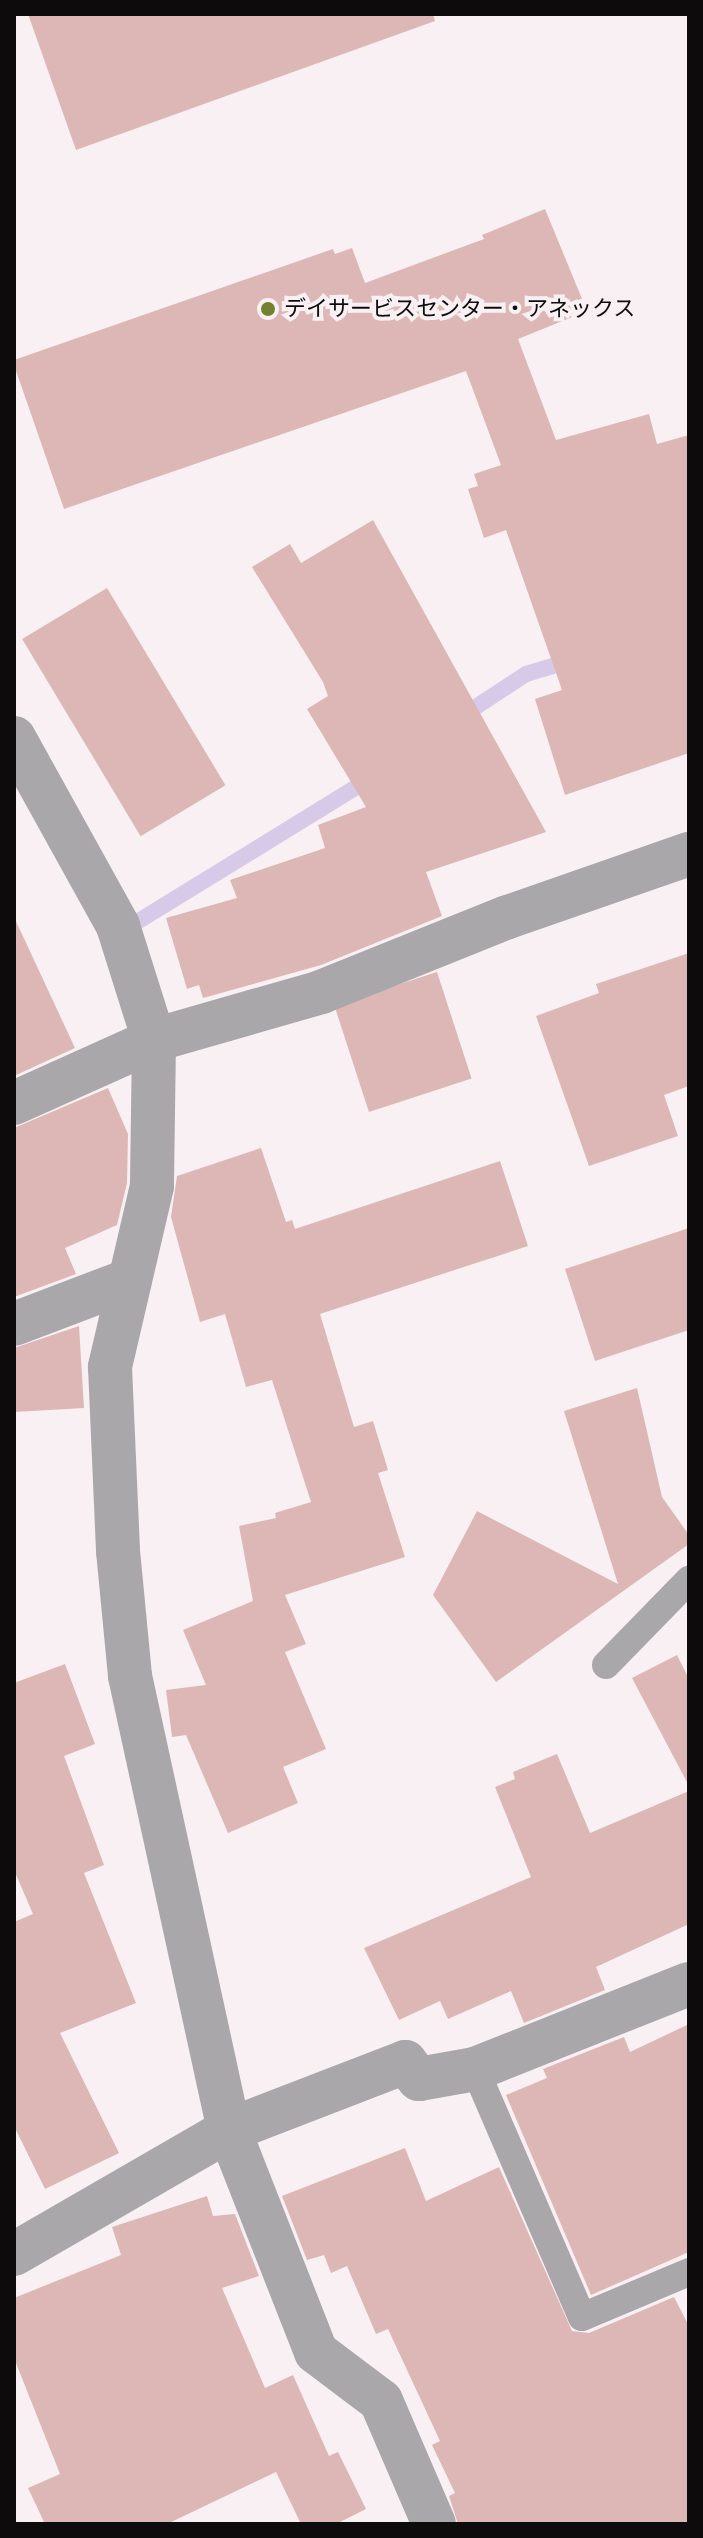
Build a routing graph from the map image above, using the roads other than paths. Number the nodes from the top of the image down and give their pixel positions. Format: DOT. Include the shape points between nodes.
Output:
graph roads {
  1 [pos="14,738"];
  2 [pos="689,854"];
  3 [pos="154,1040"];
  4 [pos="14,1103"];
  5 [pos="130,1280"];
  6 [pos="14,1324"];
  7 [pos="689,1580"];
  8 [pos="606,1665"];
  9 [pos="689,1984"];
  10 [pos="475,2069"];
  11 [pos="229,2130"];
  12 [pos="14,2254"];
  13 [pos="689,2272"];
  14 [pos="434,2524"];
  1 -- 3 [label="street" via="118,926"];
  2 -- 3 [label="street" via="508,917 321,992"];
  3 -- 4 [label="street"];
  3 -- 5 [label="street" via="152,1186"];
  5 -- 6 [label="street"];
  5 -- 11 [label="street" via="110,1367 130,1676"];
  7 -- 8 [label="lane"];
  9 -- 10 [label="street"];
  10 -- 11 [label="street" via="419,2079 405,2062"];
  10 -- 13 [label="lane" via="582,2317"];
  11 -- 12 [label="street"];
  11 -- 14 [label="street" via="316,2352 381,2401"];
}
